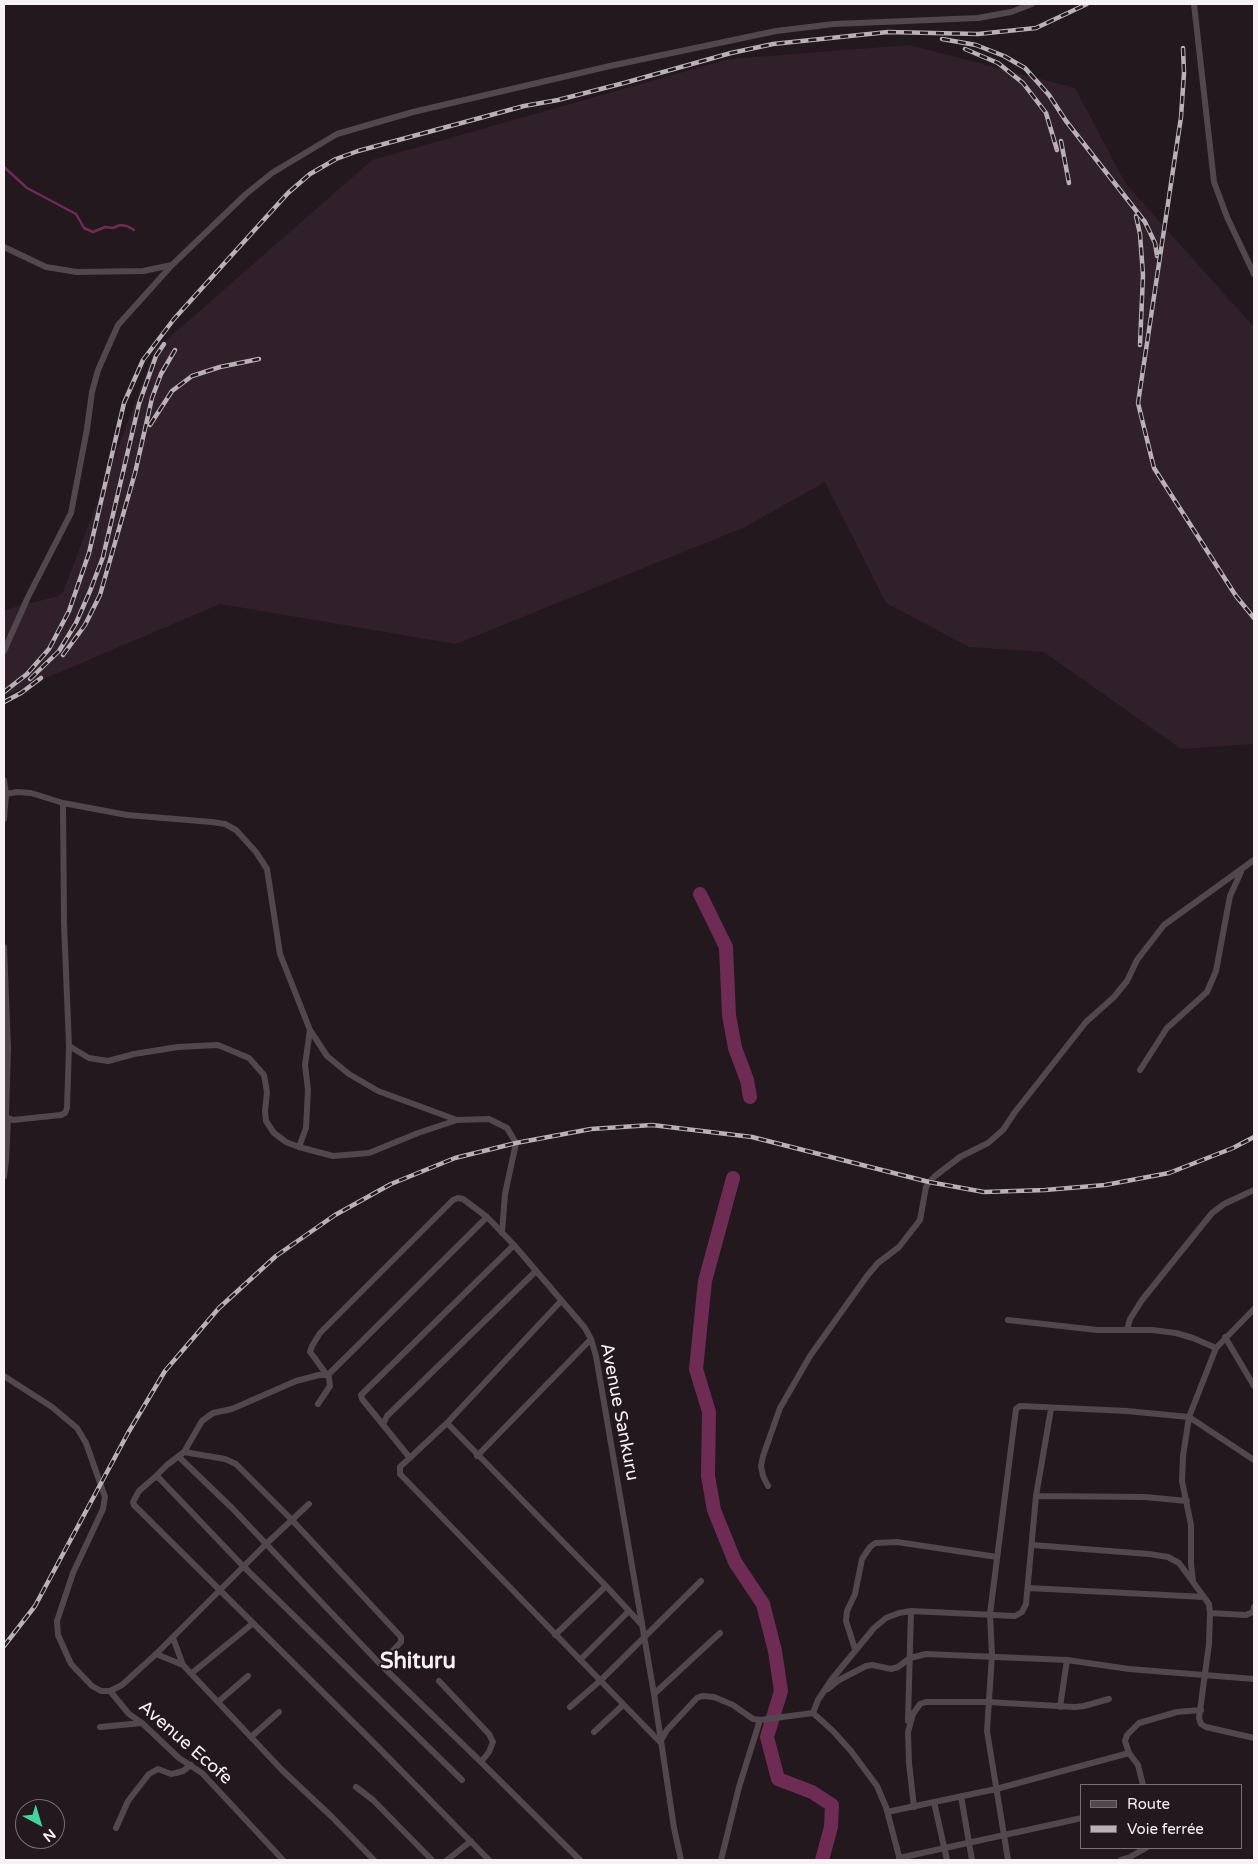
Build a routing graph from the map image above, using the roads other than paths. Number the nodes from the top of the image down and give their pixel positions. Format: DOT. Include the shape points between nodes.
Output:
graph roads {
  1 [pos="1032,4"];
  2 [pos="1194,4"];
  3 [pos="4,247"];
  4 [pos="172,265"];
  5 [pos="1254,274"];
  6 [pos="4,650"];
  7 [pos="4,780"];
  8 [pos="6,794"];
  9 [pos="63,803"];
  10 [pos="4,819"];
  11 [pos="1254,860"];
  12 [pos="1241,871"];
  13 [pos="4,946"];
  14 [pos="5,998"];
  15 [pos="310,1030"];
  16 [pos="69,1046"];
  17 [pos="1140,1070"];
  18 [pos="8,1118"];
  19 [pos="457,1120"];
  20 [pos="298,1147"];
  21 [pos="4,1177"];
  22 [pos="1254,1190"];
  23 [pos="487,1217"];
  24 [pos="502,1233"];
  25 [pos="514,1245"];
  26 [pos="536,1272"];
  27 [pos="561,1301"];
  28 [pos="1254,1309"];
  29 [pos="1008,1320"];
  30 [pos="1127,1330"];
  31 [pos="1225,1338"];
  32 [pos="590,1339"];
  33 [pos="1216,1348"];
  34 [pos="328,1374"];
  35 [pos="4,1376"];
  36 [pos="1254,1386"];
  37 [pos="318,1404"];
  38 [pos="1051,1409"];
  39 [pos="1189,1417"];
  40 [pos="447,1423"];
  41 [pos="383,1424"];
  42 [pos="181,1455"];
  43 [pos="477,1456"];
  44 [pos="410,1458"];
  45 [pos="1254,1460"];
  46 [pos="155,1477"];
  47 [pos="768,1486"];
  48 [pos="1036,1496"];
  49 [pos="1187,1501"];
  50 [pos="309,1504"];
  51 [pos="291,1520"];
  52 [pos="266,1544"];
  53 [pos="1032,1544"];
  54 [pos="997,1557"];
  55 [pos="244,1566"];
  56 [pos="701,1581"];
  57 [pos="1194,1583"];
  58 [pos="606,1586"];
  59 [pos="1028,1588"];
  60 [pos="221,1590"];
  61 [pos="1204,1596"];
  62 [pos="1254,1607"];
  63 [pos="629,1611"];
  64 [pos="911,1611"];
  65 [pos="1210,1613"];
  66 [pos="990,1614"];
  67 [pos="252,1624"];
  68 [pos="642,1624"];
  69 [pos="720,1633"];
  70 [pos="555,1635"];
  71 [pos="173,1638"];
  72 [pos="644,1638"];
  73 [pos="855,1649"];
  74 [pos="156,1654"];
  75 [pos="992,1655"];
  76 [pos="910,1658"];
  77 [pos="580,1660"];
  78 [pos="1067,1660"];
  79 [pos="183,1664"];
  80 [pos="380,1664"];
  81 [pos="192,1673"];
  82 [pos="1205,1675"];
  83 [pos="248,1676"];
  84 [pos="1254,1679"];
  85 [pos="601,1680"];
  86 [pos="439,1681"];
  87 [pos="110,1691"];
  88 [pos="654,1694"];
  89 [pos="1108,1699"];
  90 [pos="818,1700"];
  91 [pos="219,1702"];
  92 [pos="988,1702"];
  93 [pos="623,1705"];
  94 [pos="570,1707"];
  95 [pos="1060,1707"];
  96 [pos="1201,1710"];
  97 [pos="279,1712"];
  98 [pos="813,1713"];
  99 [pos="760,1720"];
  100 [pos="142,1723"];
  101 [pos="100,1727"];
  102 [pos="594,1732"];
  103 [pos="908,1732"];
  104 [pos="252,1737"];
  105 [pos="1254,1738"];
  106 [pos="660,1742"];
  107 [pos="1129,1753"];
  108 [pos="481,1762"];
  109 [pos="191,1766"];
  110 [pos="462,1780"];
  111 [pos="1143,1784"];
  112 [pos="356,1787"];
  113 [pos="996,1789"];
  114 [pos="960,1796"];
  115 [pos="934,1802"];
  116 [pos="914,1807"];
  117 [pos="888,1812"];
  118 [pos="1080,1818"];
  119 [pos="116,1828"];
  120 [pos="1003,1834"];
  121 [pos="471,1841"];
  122 [pos="968,1842"];
  123 [pos="944,1847"];
  124 [pos="1144,1849"];
  125 [pos="900,1859"];
  126 [pos="283,1860"];
  127 [pos="374,1860"];
  128 [pos="432,1860"];
  129 [pos="447,1860"];
  130 [pos="489,1860"];
  131 [pos="580,1860"];
  132 [pos="681,1860"];
  133 [pos="721,1860"];
  134 [pos="947,1860"];
  135 [pos="972,1860"];
  136 [pos="1008,1860"];
  137 [pos="1121,1860"];
  1 -- 4 [label="street" via="978,18 834,24 756,34 432,108 338,134 272,174 246,194"];
  2 -- 5 [label="street" via="1214,182"];
  3 -- 4 [label="street" via="46,267 77,272 143,271"];
  4 -- 6 [label="street" via="118,326 106,349 92,392 71,513"];
  7 -- 8 [label="street"];
  8 -- 9 [label="street" via="32,794"];
  8 -- 10 [label="street"];
  9 -- 15 [label="street" via="127,815 225,824 236,830 267,869 280,954"];
  9 -- 16 [label="street"];
  11 -- 12 [label="street"];
  12 -- 17 [label="street" via="1230,896 1216,971 1207,992 1168,1028"];
  12 -- 47 [label="street" via="1164,925 1137,960 1127,981 1086,1022 1003,1130 988,1143 960,1157 926,1186 920,1220 899,1247 866,1276 810,1356 780,1408 761,1466"];
  13 -- 14 [label="street"];
  14 -- 18 [label="street"];
  15 -- 19 [label="street" via="327,1056 349,1074 378,1091"];
  15 -- 20 [label="street" via="305,1065 308,1090 306,1128"];
  16 -- 18 [label="street" via="65,1113"];
  16 -- 20 [label="street" via="88,1058 108,1061 178,1047 218,1045 248,1058 264,1076 266,1121 274,1133"];
  18 -- 21 [label="street"];
  19 -- 20 [label="street" via="369,1153 333,1156"];
  19 -- 24 [label="street" via="490,1119 507,1128 516,1143 505,1194"];
  22 -- 30 [label="street" via="1212,1213 1142,1300"];
  23 -- 24 [label="street, Avenue Sankuru"];
  23 -- 34 [label="street"];
  23 -- 34 [label="street, Avenue Sankuru" via="463,1199 453,1200 320,1333 310,1352"];
  24 -- 25 [label="street, Avenue Sankuru"];
  25 -- 26 [label="street, Avenue Sankuru"];
  25 -- 41 [label="street" via="364,1390 362,1399"];
  26 -- 27 [label="street, Avenue Sankuru"];
  26 -- 41 [label="street" via="387,1416"];
  27 -- 32 [label="street, Avenue Sankuru" via="585,1328"];
  27 -- 40 [label="street"];
  28 -- 31 [label="street"];
  29 -- 30 [label="street" via="1097,1330"];
  30 -- 33 [label="street" via="1176,1333"];
  31 -- 33 [label="street"];
  31 -- 36 [label="street"];
  32 -- 43 [label="street"];
  32 -- 68 [label="street, Avenue Sankuru" via="596,1356"];
  33 -- 39 [label="street"];
  34 -- 37 [label="street" via="330,1386"];
  34 -- 42 [label="street" via="296,1381 232,1409 213,1413 202,1422"];
  35 -- 87 [label="street" via="52,1406 77,1428 94,1462 105,1497 103,1509 73,1573 57,1621 58,1636 71,1664 92,1686"];
  38 -- 39 [label="street"];
  38 -- 48 [label="street"];
  38 -- 54 [label="street" via="1020,1406 1016,1410"];
  39 -- 45 [label="street"];
  39 -- 49 [label="street" via="1182,1480"];
  40 -- 43 [label="street"];
  40 -- 44 [label="street"];
  41 -- 44 [label="street"];
  42 -- 46 [label="street"];
  42 -- 51 [label="street" via="225,1459 236,1464"];
  42 -- 52 [label="street"];
  43 -- 58 [label="street"];
  44 -- 70 [label="street" via="400,1467 400,1474"];
  46 -- 55 [label="street"];
  46 -- 60 [label="street" via="140,1491 134,1505"];
  48 -- 49 [label="street" via="1145,1497"];
  48 -- 53 [label="street"];
  49 -- 57 [label="street"];
  50 -- 51 [label="street"];
  51 -- 52 [label="street"];
  51 -- 80 [label="street" via="401,1637 401,1642"];
  52 -- 55 [label="street"];
  52 -- 80 [label="street"];
  53 -- 57 [label="street" via="1168,1557 1178,1563"];
  53 -- 59 [label="street"];
  54 -- 66 [label="street"];
  54 -- 73 [label="street" via="897,1542 875,1543 862,1559 855,1594 847,1611 846,1621"];
  55 -- 60 [label="street"];
  55 -- 110 [label="street"];
  56 -- 72 [label="street"];
  57 -- 61 [label="street"];
  58 -- 63 [label="street"];
  58 -- 70 [label="street"];
  59 -- 61 [label="street"];
  59 -- 66 [label="street" via="1022,1612 1015,1616"];
  60 -- 67 [label="street"];
  60 -- 71 [label="street"];
  61 -- 65 [label="street"];
  62 -- 65 [label="street" via="1253,1612 1246,1615"];
  63 -- 68 [label="street"];
  63 -- 77 [label="street"];
  64 -- 66 [label="street"];
  64 -- 73 [label="street" via="886,1618"];
  64 -- 76 [label="street"];
  65 -- 82 [label="street"];
  66 -- 75 [label="street"];
  67 -- 81 [label="street"];
  67 -- 121 [label="street"];
  68 -- 72 [label="street, Avenue Sankuru"];
  69 -- 88 [label="street"];
  70 -- 77 [label="street"];
  71 -- 74 [label="street"];
  71 -- 79 [label="street"];
  72 -- 85 [label="street"];
  72 -- 88 [label="street, Avenue Sankuru"];
  73 -- 90 [label="street"];
  74 -- 79 [label="street"];
  74 -- 87 [label="street" via="122,1685"];
  75 -- 76 [label="street" via="926,1654"];
  75 -- 78 [label="street"];
  75 -- 92 [label="street"];
  76 -- 90 [label="street" via="891,1669 866,1666 838,1680"];
  76 -- 103 [label="street"];
  77 -- 85 [label="street"];
  78 -- 82 [label="street"];
  78 -- 95 [label="street"];
  79 -- 81 [label="street"];
  80 -- 108 [label="street"];
  81 -- 91 [label="street"];
  82 -- 84 [label="street"];
  82 -- 96 [label="street"];
  83 -- 91 [label="street"];
  85 -- 93 [label="street"];
  85 -- 94 [label="street"];
  86 -- 108 [label="street" via="489,1734 493,1742"];
  87 -- 100 [label="street, Avenue Ecofe" via="129,1714"];
  88 -- 106 [label="street, Avenue Sankuru"];
  89 -- 95 [label="street" via="1084,1706"];
  90 -- 98 [label="street"];
  91 -- 104 [label="street"];
  92 -- 95 [label="street"];
  92 -- 103 [label="street" via="926,1702 916,1708"];
  92 -- 113 [label="street" via="986,1731"];
  93 -- 102 [label="street"];
  93 -- 106 [label="street"];
  96 -- 105 [label="street" via="1199,1718 1206,1727"];
  96 -- 107 [label="street" via="1177,1712 1139,1723 1127,1735"];
  97 -- 104 [label="street"];
  98 -- 99 [label="street"];
  98 -- 117 [label="street" via="851,1751 877,1786"];
  99 -- 106 [label="street" via="719,1699 702,1696 667,1730"];
  99 -- 133 [label="street"];
  100 -- 101 [label="street"];
  100 -- 109 [label="street, Avenue Ecofe"];
  103 -- 116 [label="street"];
  104 -- 127 [label="street"];
  106 -- 132 [label="street, Avenue Sankuru"];
  107 -- 111 [label="street" via="1138,1765"];
  107 -- 113 [label="street"];
  108 -- 131 [label="street"];
  109 -- 119 [label="street" via="171,1774 158,1769 149,1774 128,1801"];
  109 -- 126 [label="street, Avenue Ecofe" via="202,1773"];
  112 -- 128 [label="street" via="374,1800"];
  113 -- 114 [label="street"];
  113 -- 120 [label="street"];
  114 -- 115 [label="street"];
  114 -- 122 [label="street"];
  115 -- 116 [label="street"];
  115 -- 123 [label="street"];
  116 -- 117 [label="street"];
  117 -- 125 [label="street"];
  118 -- 120 [label="street"];
  120 -- 122 [label="street"];
  120 -- 136 [label="street"];
  121 -- 129 [label="street"];
  121 -- 130 [label="street"];
  122 -- 123 [label="street"];
  122 -- 135 [label="street"];
  123 -- 125 [label="street"];
  123 -- 134 [label="street"];
  124 -- 137 [label="street"];
}
